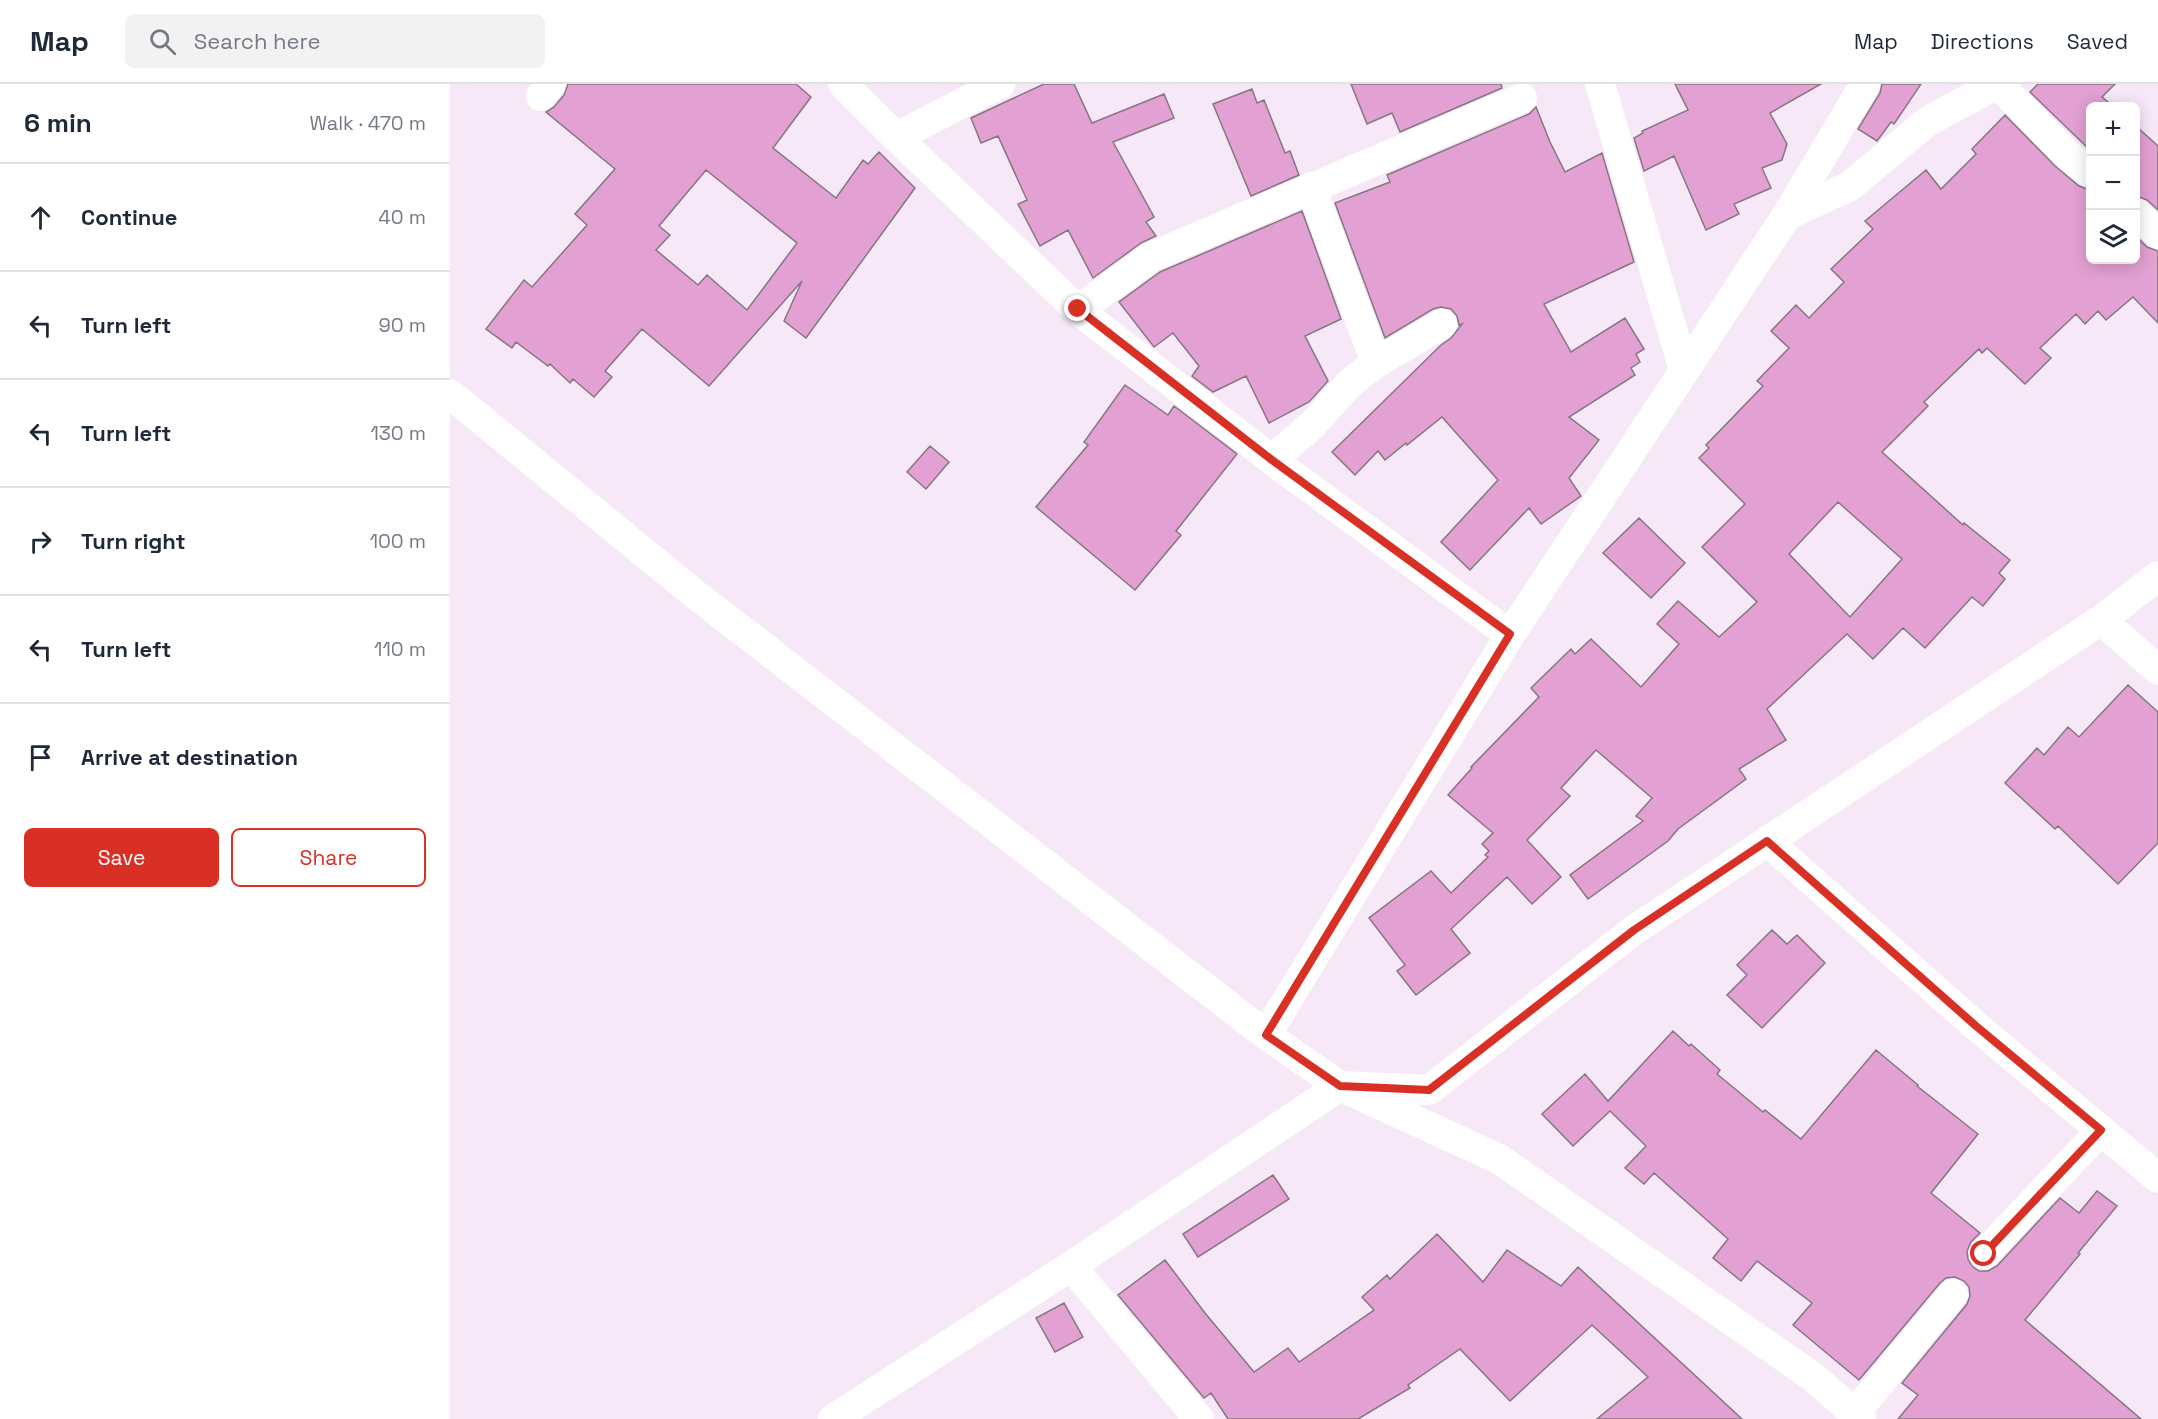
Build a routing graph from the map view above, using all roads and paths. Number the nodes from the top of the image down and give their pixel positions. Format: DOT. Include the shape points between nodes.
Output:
graph roads {
  1 [pos="843,84"];
  2 [pos="1000,84"];
  3 [pos="1600,84"];
  4 [pos="1865,84"];
  5 [pos="1998,84"];
  6 [pos="1522,98"];
  7 [pos="896,137"];
  8 [pos="2086,169"];
  9 [pos="1311,187"];
  10 [pos="1787,215"];
  11 [pos="2140,217"];
  12 [pos="2158,234"];
  13 [pos="1078,309"];
  14 [pos="1442,324"];
  15 [pos="1376,363"];
  16 [pos="1684,370"];
  17 [pos="450,394"];
  18 [pos="1272,460"];
  19 [pos="2158,576"];
  20 [pos="2100,620"];
  21 [pos="1510,634"];
  22 [pos="2158,670"];
  23 [pos="1767,841"];
  24 [pos="1266,1035"];
  25 [pos="1340,1086"];
  26 [pos="2101,1130"];
  27 [pos="2158,1178"];
  28 [pos="1984,1254"];
  29 [pos="1071,1266"];
  30 [pos="1953,1294"];
  31 [pos="1858,1416"];
  32 [pos="833,1419"];
  33 [pos="1199,1419"];
  1 -- 7 [label="street"];
  2 -- 7 [label="street"];
  3 -- 16 [label="street"];
  4 -- 10 [label="street"];
  5 -- 8 [label="street"];
  5 -- 10 [label="street" via="1928,121 1850,186"];
  6 -- 9 [label="street"];
  7 -- 13 [label="street"];
  9 -- 13 [label="street" via="1151,257"];
  9 -- 15 [label="street"];
  10 -- 16 [label="street"];
  11 -- 12 [label="street"];
  13 -- 18 [label="street"];
  14 -- 15 [label="street"];
  15 -- 18 [label="street" via="1350,383 1313,424"];
  16 -- 21 [label="street"];
  17 -- 24 [label="street" via="696,595"];
  18 -- 21 [label="street"];
  19 -- 20 [label="street"];
  20 -- 22 [label="street"];
  20 -- 23 [label="street"];
  21 -- 24 [label="street"];
  23 -- 25 [label="street" via="1634,930 1429,1090"];
  23 -- 26 [label="street" via="1976,1026"];
  24 -- 25 [label="street"];
  25 -- 29 [label="street"];
  25 -- 31 [label="street" via="1499,1159 1813,1377"];
  26 -- 27 [label="street"];
  26 -- 28 [label="street"];
  29 -- 32 [label="street"];
  29 -- 33 [label="street"];
  30 -- 31 [label="street"];
}
